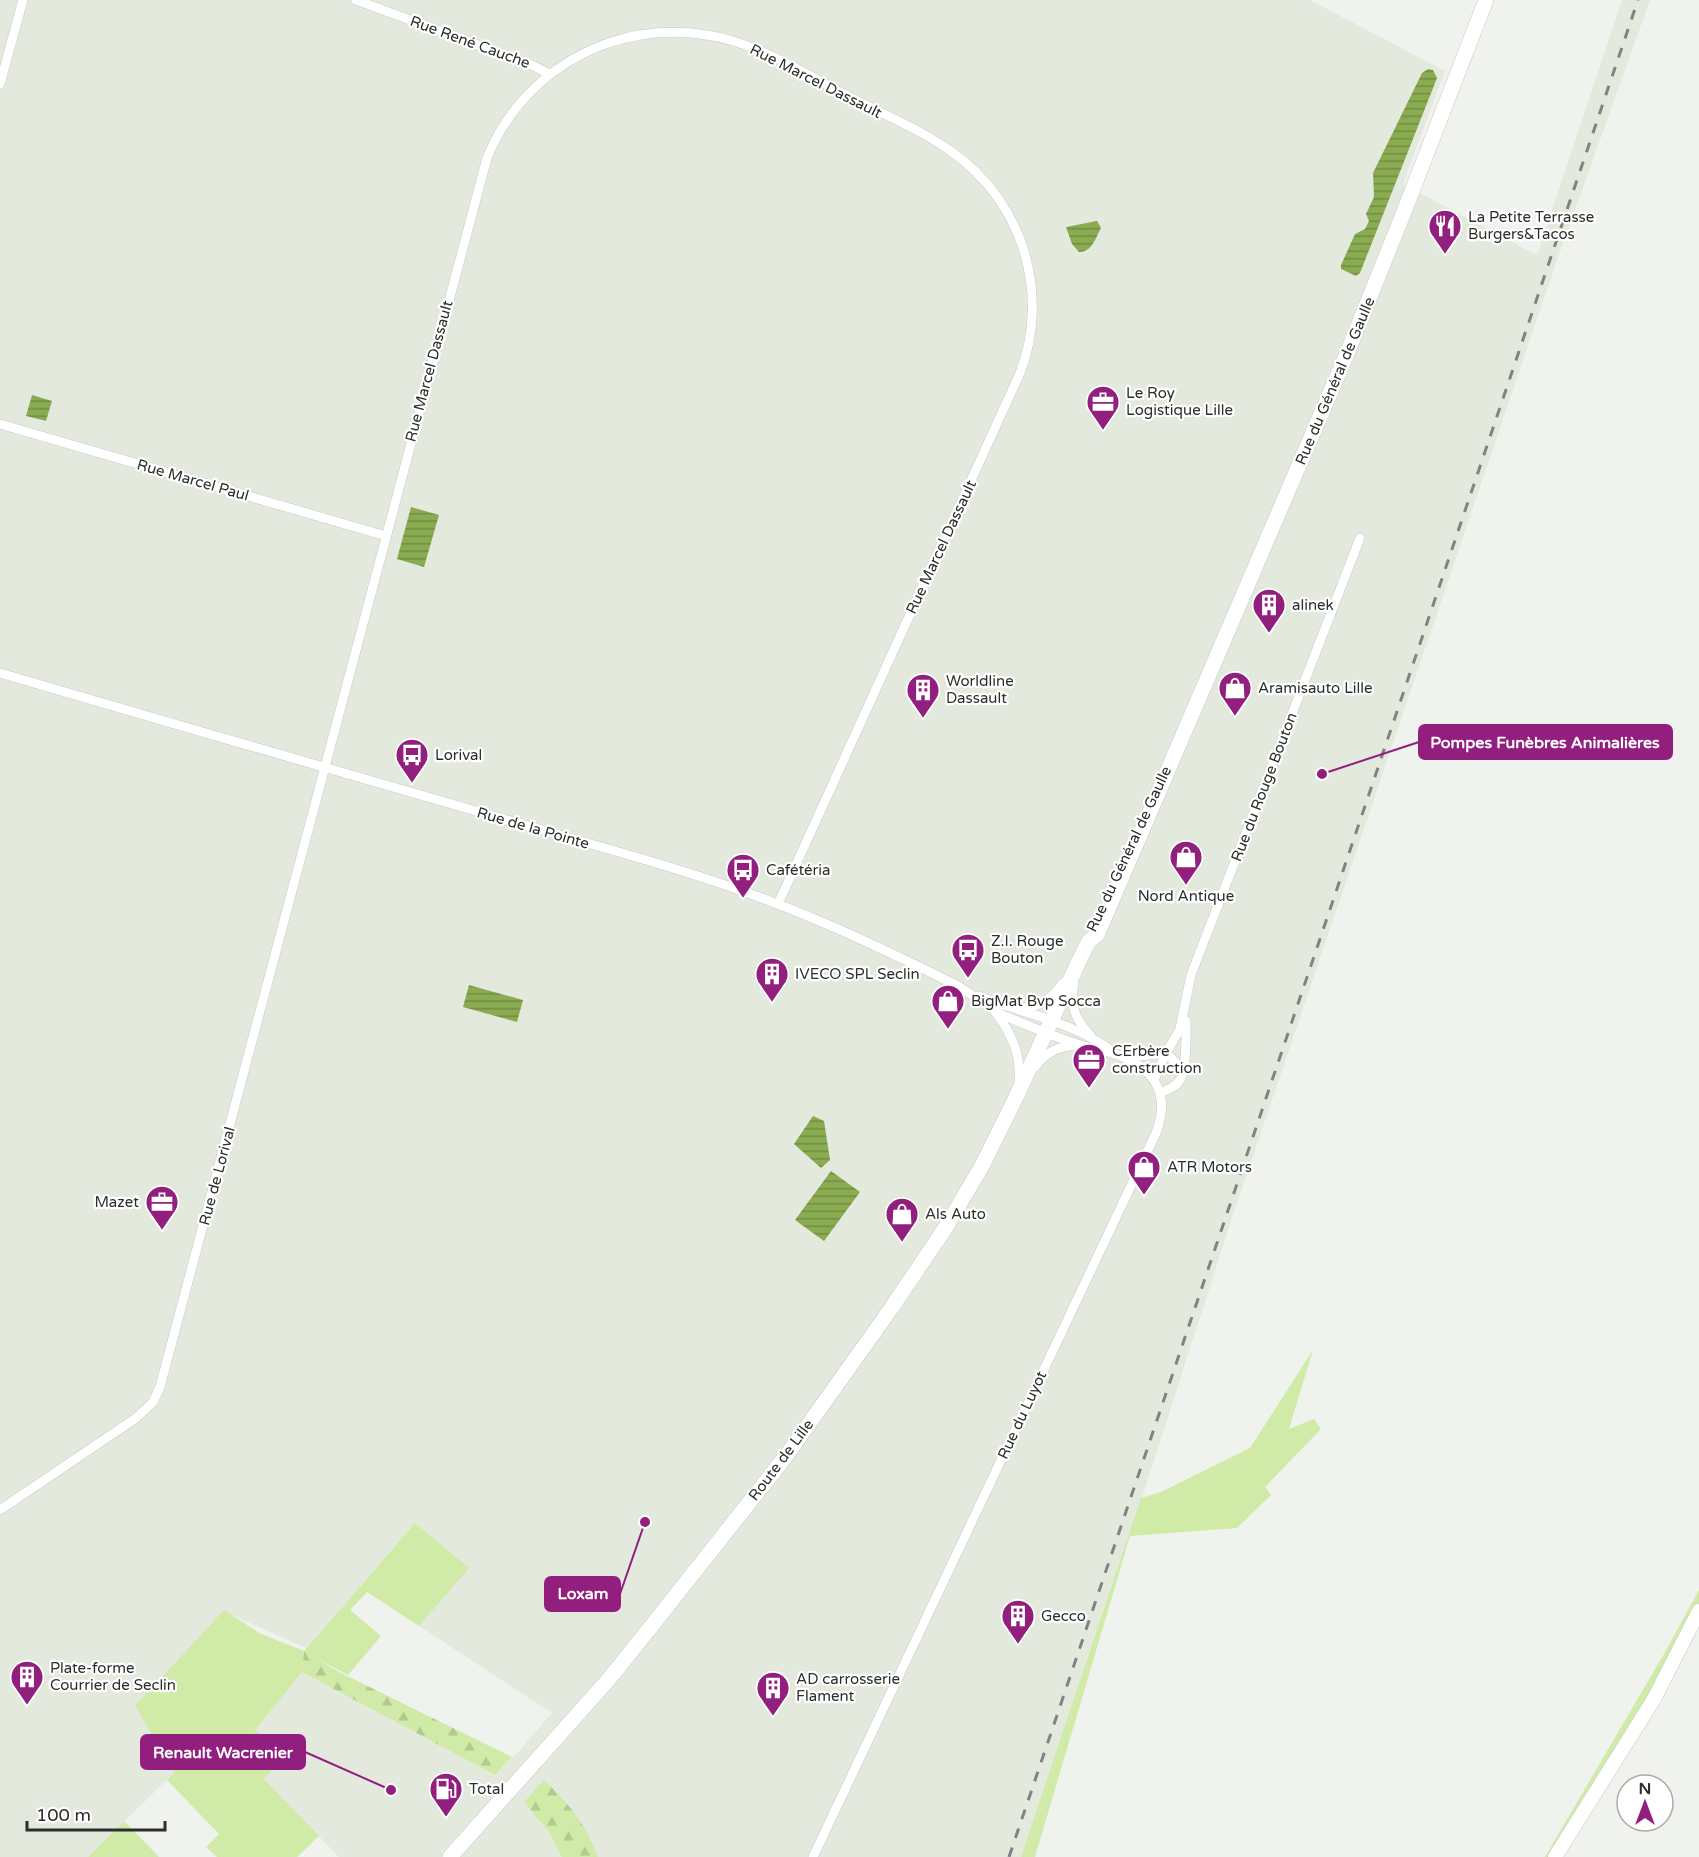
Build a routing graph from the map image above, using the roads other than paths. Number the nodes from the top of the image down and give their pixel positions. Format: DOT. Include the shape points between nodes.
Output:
graph roads {
  1 [pos="23,0"];
  2 [pos="356,0"];
  3 [pos="1486,0"];
  4 [pos="549,74"];
  5 [pos="0,84"];
  6 [pos="0,424"];
  7 [pos="386,536"];
  8 [pos="1360,538"];
  9 [pos="0,674"];
  10 [pos="324,768"];
  11 [pos="778,904"];
  12 [pos="1079,961"];
  13 [pos="964,990"];
  14 [pos="1186,1003"];
  15 [pos="1006,1006"];
  16 [pos="993,1011"];
  17 [pos="1048,1027"];
  18 [pos="1093,1038"];
  19 [pos="1080,1045"];
  20 [pos="1166,1053"];
  21 [pos="1116,1054"];
  22 [pos="1183,1070"];
  23 [pos="1154,1080"];
  24 [pos="1160,1093"];
  25 [pos="1016,1097"];
  26 [pos="0,1510"];
  27 [pos="1699,1611"];
  28 [pos="454,1854"];
  29 [pos="813,1857"];
  30 [pos="1555,1857"];
  1 -- 5 [label="street"];
  2 -- 4 [label="street, Rue René Cauche"];
  3 -- 12 [label="main road, Rue du Général de Gaulle" via="1346,356 1172,757 1087,935 1089,941"];
  4 -- 7 [label="street, Rue Marcel Dassault" via="514,110 487,158"];
  4 -- 11 [label="street, Rue Marcel Dassault" via="587,51 643,34 698,33 744,44 953,152 1000,201 1016,228 1025,255 1033,324 1020,373"];
  6 -- 7 [label="street, Rue Marcel Paul"];
  7 -- 10 [label="street, Rue Marcel Dassault"];
  8 -- 14 [label="street, Rue du Rouge Bouton" via="1191,975"];
  9 -- 10 [label="street, Rue de la Pointe"];
  10 -- 11 [label="street, Rue de la Pointe" via="650,862"];
  10 -- 26 [label="street, Rue de Lorival" via="160,1387 153,1402 136,1418"];
  11 -- 13 [label="street, Rue de la Pointe" via="849,933"];
  12 -- 15 [label="street" via="1042,1004 1027,1008"];
  12 -- 17 [label="main road, Rue du Général de Gaulle"];
  12 -- 18 [label="street" via="1072,1004 1076,1017"];
  13 -- 15 [label="street"];
  13 -- 16 [label="street, Rue de la Pointe"];
  14 -- 20 [label="street, Rue du Rouge Bouton" via="1178,1034"];
  14 -- 22 [label="street, Rue du Rouge Bouton"];
  15 -- 17 [label="street"];
  16 -- 17 [label="street, Rue de la Pointe"];
  16 -- 25 [label="street" via="1012,1038 1018,1056"];
  17 -- 18 [label="street"];
  17 -- 19 [label="street, Rue du Luyot"];
  17 -- 25 [label="main road, Route de Lille"];
  18 -- 21 [label="street"];
  19 -- 21 [label="street, Rue du Luyot"];
  19 -- 25 [label="street" via="1058,1048 1045,1055"];
  20 -- 21 [label="street"];
  20 -- 22 [label="street"];
  20 -- 23 [label="street, Rue du Rouge Bouton"];
  21 -- 23 [label="street, Rue du Luyot" via="1139,1065"];
  22 -- 24 [label="street" via="1179,1082"];
  23 -- 24 [label="street, Rue du Luyot"];
  24 -- 29 [label="street, Rue du Luyot" via="1163,1110 1156,1133"];
  25 -- 28 [label="main road, Route de Lille" via="946,1227 786,1456 615,1671"];
  27 -- 30 [label="main road" via="1654,1699"];
}
